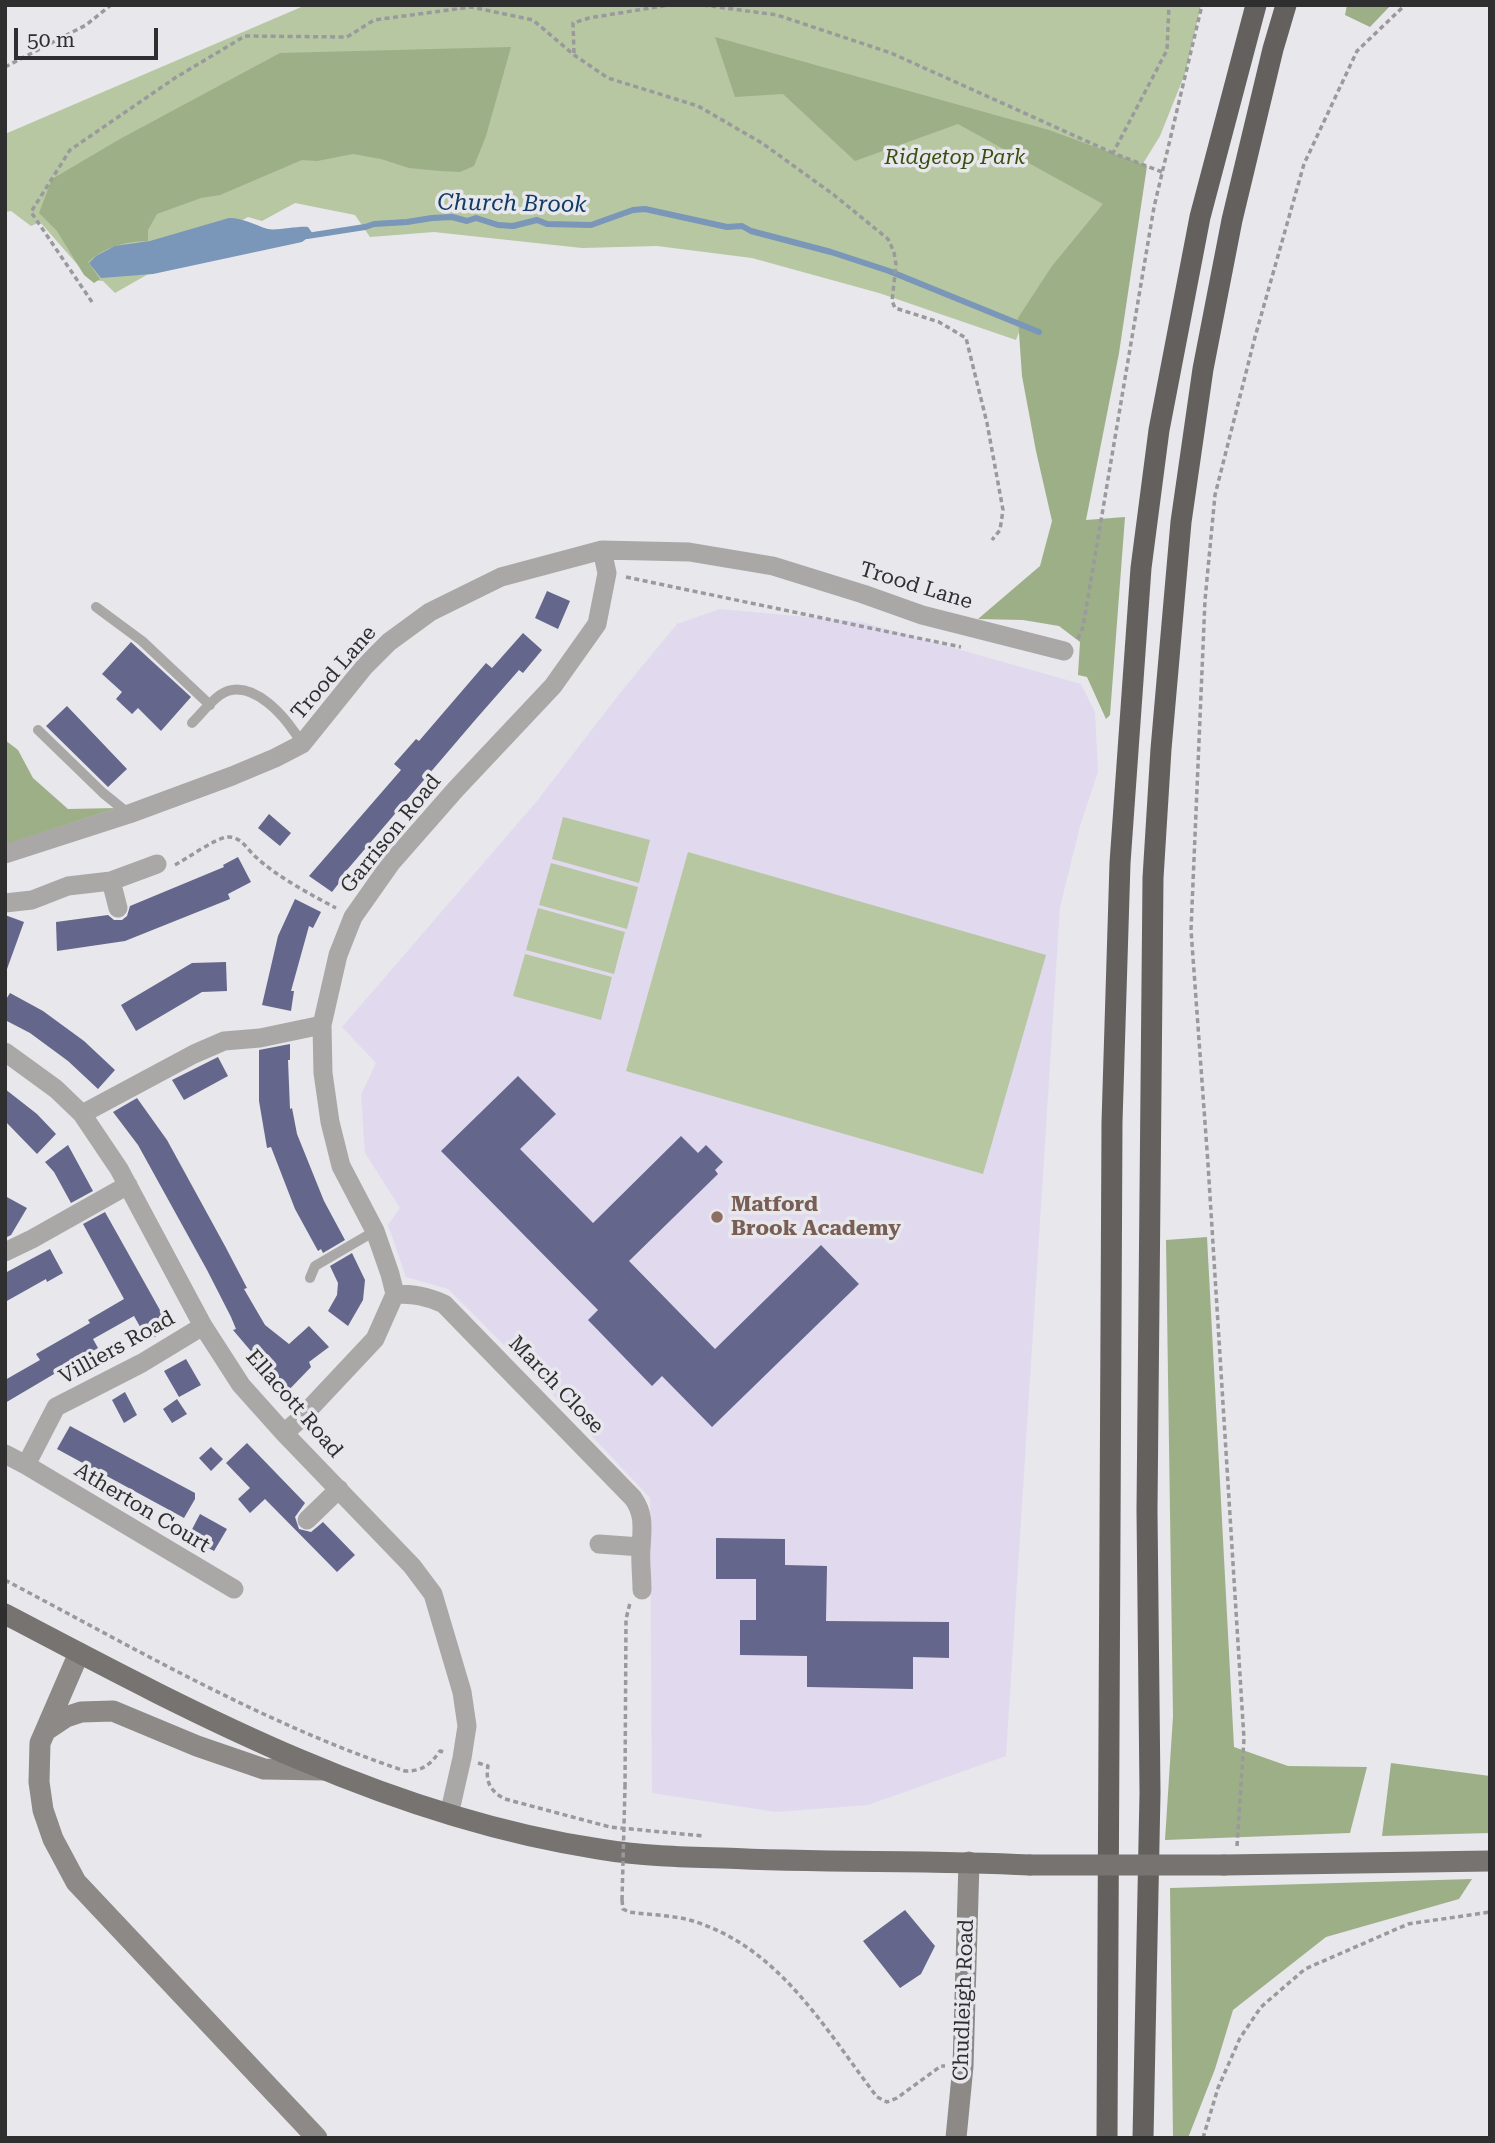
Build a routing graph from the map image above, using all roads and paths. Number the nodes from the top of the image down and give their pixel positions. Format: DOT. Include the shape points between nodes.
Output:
graph roads {
  1 [pos="111,5"];
  2 [pos="458,5"];
  3 [pos="669,5"];
  4 [pos="704,5"];
  5 [pos="1169,5"];
  6 [pos="1202,5"];
  7 [pos="1245,5"];
  8 [pos="1256,5"];
  9 [pos="1286,5"];
  10 [pos="1405,5"];
  11 [pos="471,7"];
  12 [pos="574,55"];
  13 [pos="5,67"];
  14 [pos="1112,153"];
  15 [pos="1162,172"];
  16 [pos="1200,217"];
  17 [pos="92,302"];
  18 [pos="992,540"];
  19 [pos="602,550"];
  20 [pos="607,573"];
  21 [pos="96,607"];
  22 [pos="974,649"];
  23 [pos="1064,651"];
  24 [pos="210,705"];
  25 [pos="192,723"];
  26 [pos="38,730"];
  27 [pos="302,744"];
  28 [pos="129,814"];
  29 [pos="5,854"];
  30 [pos="157,864"];
  31 [pos="111,881"];
  32 [pos="5,903"];
  33 [pos="118,908"];
  34 [pos="353,917"];
  35 [pos="322,1025"];
  36 [pos="5,1052"];
  37 [pos="82,1114"];
  38 [pos="128,1185"];
  39 [pos="375,1231"];
  40 [pos="5,1252"];
  41 [pos="310,1278"];
  42 [pos="395,1294"];
  43 [pos="203,1326"];
  44 [pos="284,1433"];
  45 [pos="5,1454"];
  46 [pos="26,1465"];
  47 [pos="339,1489"];
  48 [pos="307,1521"];
  49 [pos="599,1544"];
  50 [pos="641,1547"];
  51 [pos="5,1580"];
  52 [pos="234,1589"];
  53 [pos="642,1590"];
  54 [pos="5,1614"];
  55 [pos="79,1653"];
  56 [pos="45,1731"];
  57 [pos="462,1758"];
  58 [pos="325,1770"];
  59 [pos="449,1815"];
  60 [pos="704,1836"];
  61 [pos="1490,1861"];
  62 [pos="969,1862"];
  63 [pos="1230,1865"];
  64 [pos="1490,1912"];
  65 [pos="963,2066"];
  66 [pos="317,2138"];
  67 [pos="956,2138"];
  68 [pos="1107,2138"];
  69 [pos="1143,2138"];
  70 [pos="1203,2138"];
  1 -- 13 [label="path" via="86,25"];
  2 -- 11 [label="path"];
  3 -- 12 [label="path" via="573,23"];
  4 -- 14 [label="path" via="777,15 891,53"];
  5 -- 14 [label="path" via="1167,50"];
  6 -- 15 [label="path"];
  7 -- 16 [label="highway"];
  8 -- 16 [label="highway"];
  9 -- 69 [label="highway" via="1232,220 1203,369 1181,522 1161,749 1153,892 1147,1510 1150,1793"];
  10 -- 63 [label="path" via="1357,51 1304,164 1215,495 1205,600 1191,930 1244,1739"];
  11 -- 12 [label="path" via="533,20"];
  11 -- 17 [label="path" via="374,20 347,37 245,36 70,150 31,212"];
  12 -- 18 [label="path" via="608,78 698,106 762,144 888,239 896,265 895,308 939,322 966,338 1003,510 1000,530"];
  14 -- 15 [label="path"];
  15 -- 23 [label="path" via="1083,627 1075,645"];
  16 -- 68 [label="highway" via="1159,430 1141,568 1120,863 1112,1122"];
  19 -- 20 [label="street, Garrison Road"];
  19 -- 23 [label="street, Trood Lane" via="689,552 773,566 922,615"];
  19 -- 27 [label="street, Trood Lane" via="501,577 430,612 364,667"];
  20 -- 22 [label="path"];
  20 -- 34 [label="street, Garrison Road" via="597,624 553,686 399,854"];
  21 -- 24 [label="lane" via="142,641"];
  24 -- 25 [label="lane"];
  24 -- 27 [label="lane" via="235,689 253,694 278,711"];
  26 -- 28 [label="lane"];
  27 -- 28 [label="street, Trood Lane" via="233,776"];
  28 -- 29 [label="street, Trood Lane"];
  30 -- 31 [label="street"];
  30 -- 34 [label="path" via="164,871 216,840 230,837 243,842 271,868"];
  31 -- 32 [label="street" via="68,886 32,900"];
  31 -- 33 [label="street"];
  34 -- 35 [label="street, Garrison Road" via="338,955"];
  35 -- 37 [label="street" via="224,1041"];
  35 -- 39 [label="street, Garrison Road" via="323,1073 341,1166"];
  36 -- 37 [label="street, Ellacott Road"];
  37 -- 38 [label="street, Ellacott Road"];
  38 -- 40 [label="street"];
  38 -- 43 [label="street, Ellacott Road"];
  39 -- 41 [label="lane" via="315,1266"];
  39 -- 42 [label="street, Garrison Road"];
  42 -- 44 [label="street" via="375,1339"];
  42 -- 50 [label="street, March Close" via="428,1297 463,1321 633,1498 644,1529"];
  43 -- 44 [label="street, Ellacott Road" via="242,1385"];
  43 -- 46 [label="street, Villiers Road" via="56,1407"];
  44 -- 47 [label="street, Ellacott Road"];
  45 -- 46 [label="street"];
  46 -- 52 [label="street, Atherton Court"];
  47 -- 48 [label="street"];
  47 -- 57 [label="street, Ellacott Road" via="433,1594 462,1692 467,1726"];
  49 -- 50 [label="street"];
  50 -- 53 [label="street, March Close"];
  51 -- 57 [label="path" via="211,1690 317,1739 405,1771 421,1771 440,1751"];
  53 -- 65 [label="path, bridge" via="642,1596 629,1604 626,1619 623,1909 692,1920 731,1936 762,1958 800,1993 877,2097 887,2102 941,2066"];
  54 -- 55 [label="main road"];
  55 -- 56 [label="street"];
  55 -- 58 [label="main road"];
  56 -- 58 [label="street" via="81,1712 113,1711 264,1769"];
  56 -- 66 [label="street" via="40,1743 39,1782 43,1810 76,1882"];
  57 -- 59 [label="street, Ellacott Road"];
  57 -- 60 [label="path" via="488,1766 487,1782 505,1799 610,1827"];
  58 -- 59 [label="main road"];
  59 -- 62 [label="main road" via="600,1850 771,1861"];
  61 -- 63 [label="main road"];
  62 -- 63 [label="main road, bridge"];
  62 -- 65 [label="street, Chudleigh Road"];
  64 -- 70 [label="path" via="1408,1924 1305,1969 1261,2007 1240,2038 1217,2088"];
  65 -- 67 [label="street, Chudleigh Road"];
}
